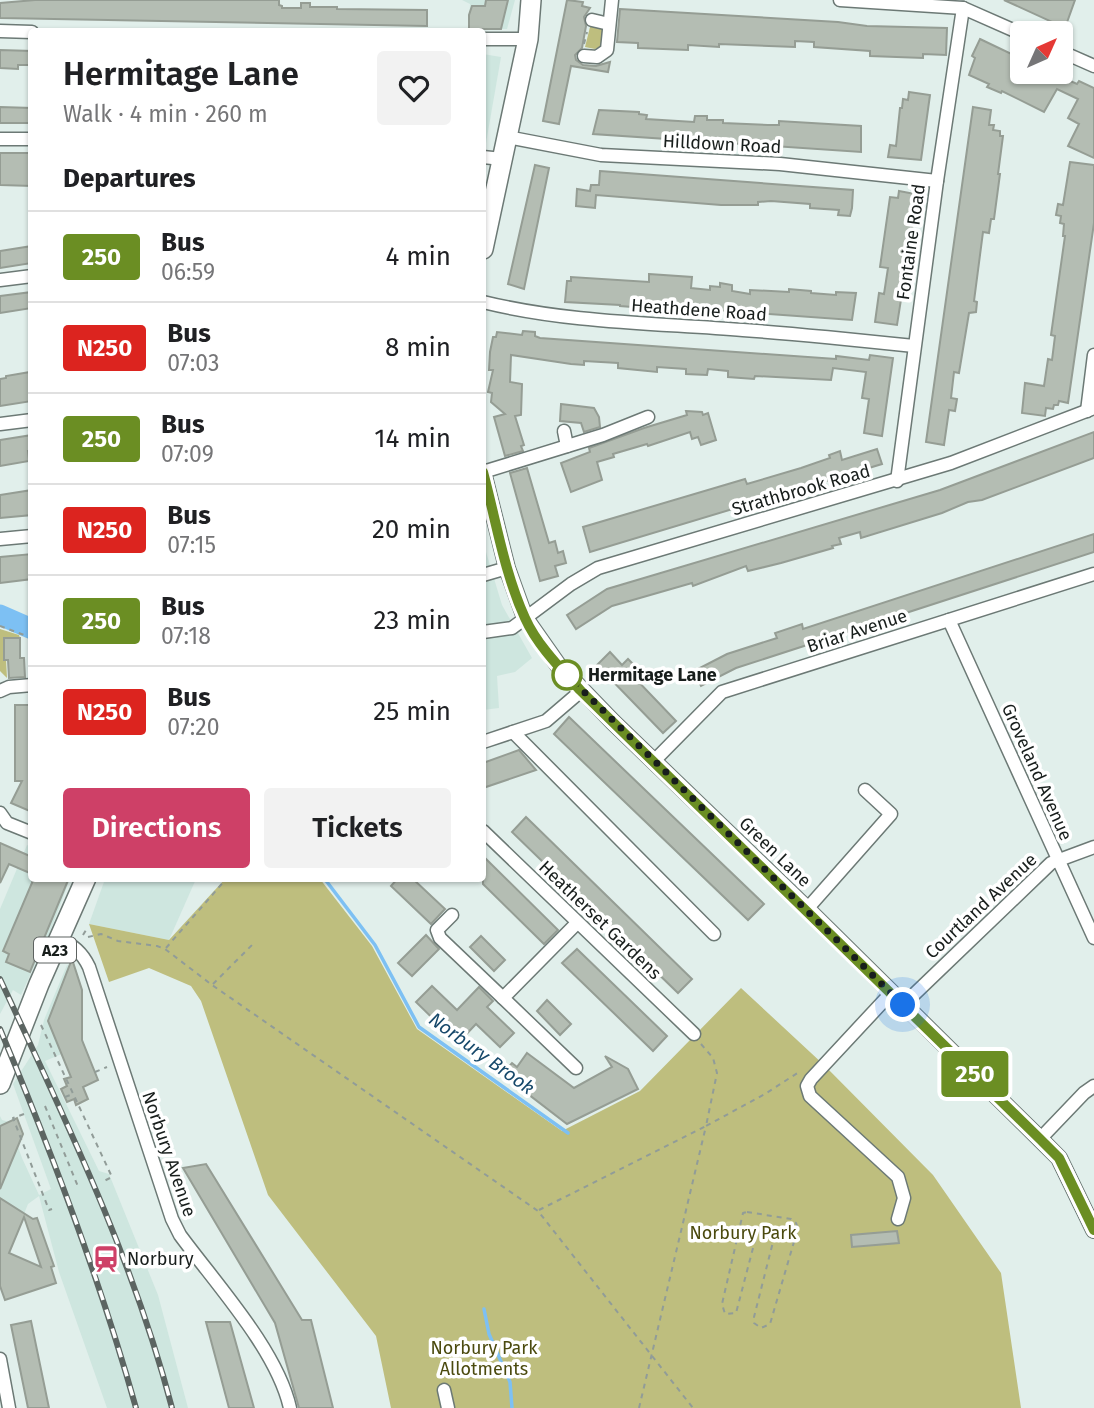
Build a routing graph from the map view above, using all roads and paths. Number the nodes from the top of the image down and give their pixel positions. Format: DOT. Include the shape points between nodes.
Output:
graph roads {
  1 [pos="531,0"];
  2 [pos="543,0"];
  3 [pos="612,0"];
  4 [pos="840,0"];
  5 [pos="963,8"];
  6 [pos="590,24"];
  7 [pos="610,24"];
  8 [pos="1010,29"];
  9 [pos="0,31"];
  10 [pos="28,32"];
  11 [pos="529,33"];
  12 [pos="486,39"];
  13 [pos="583,55"];
  14 [pos="1073,57"];
  15 [pos="1094,66"];
  16 [pos="507,137"];
  17 [pos="0,139"];
  18 [pos="28,139"];
  19 [pos="492,158"];
  20 [pos="937,181"];
  21 [pos="486,219"];
  22 [pos="28,276"];
  23 [pos="0,280"];
  24 [pos="486,303"];
  25 [pos="914,346"];
  26 [pos="1094,355"];
  27 [pos="1090,409"];
  28 [pos="648,416"];
  29 [pos="28,420"];
  30 [pos="0,424"];
  31 [pos="564,431"];
  32 [pos="569,445"];
  33 [pos="486,471"];
  34 [pos="897,481"];
  35 [pos="486,484"];
  36 [pos="28,536"];
  37 [pos="0,539"];
  38 [pos="508,568"];
  39 [pos="486,574"];
  40 [pos="1094,574"];
  41 [pos="525,618"];
  42 [pos="949,620"];
  43 [pos="0,625"];
  44 [pos="486,632"];
  45 [pos="28,636"];
  46 [pos="28,685"];
  47 [pos="0,691"];
  48 [pos="581,691"];
  49 [pos="513,732"];
  50 [pos="486,742"];
  51 [pos="654,761"];
  52 [pos="865,790"];
  53 [pos="0,813"];
  54 [pos="28,831"];
  55 [pos="486,834"];
  56 [pos="1094,847"];
  57 [pos="1057,860"];
  58 [pos="84,882"];
  59 [pos="224,882"];
  60 [pos="807,909"];
  61 [pos="452,915"];
  62 [pos="577,923"];
  63 [pos="86,930"];
  64 [pos="714,934"];
  65 [pos="83,935"];
  66 [pos="88,937"];
  67 [pos="60,938"];
  68 [pos="1094,938"];
  69 [pos="252,945"];
  70 [pos="165,949"];
  71 [pos="212,985"];
  72 [pos="503,998"];
  73 [pos="897,999"];
  74 [pos="39,1024"];
  75 [pos="694,1034"];
  76 [pos="119,1062"];
  77 [pos="824,1065"];
  78 [pos="576,1068"];
  79 [pos="95,1072"];
  80 [pos="2,1076"];
  81 [pos="73,1082"];
  82 [pos="69,1084"];
  83 [pos="1094,1086"];
  84 [pos="74,1093"];
  85 [pos="65,1097"];
  86 [pos="45,1106"];
  87 [pos="24,1114"];
  88 [pos="706,1126"];
  89 [pos="1040,1139"];
  90 [pos="104,1181"];
  91 [pos="79,1189"];
  92 [pos="52,1209"];
  93 [pos="538,1211"];
  94 [pos="743,1213"];
  95 [pos="898,1219"];
  96 [pos="1094,1230"];
  97 [pos="651,1355"];
  98 [pos="0,1359"];
  99 [pos="444,1391"];
  100 [pos="9,1408"];
  101 [pos="290,1408"];
  102 [pos="448,1408"];
  103 [pos="639,1408"];
  104 [pos="693,1408"];
  1 -- 11 [label="highway"];
  2 -- 11 [label="highway"];
  3 -- 7 [label="street"];
  4 -- 5 [label="street"];
  5 -- 8 [label="street"];
  5 -- 20 [label="street, Fontaine Road"];
  6 -- 7 [label="street"];
  6 -- 13 [label="path"];
  7 -- 13 [label="street" via="607,50 597,57"];
  9 -- 10 [label="street"];
  11 -- 12 [label="street"];
  11 -- 16 [label="highway"];
  14 -- 15 [label="street"];
  16 -- 19 [label="highway"];
  16 -- 20 [label="street, Hilldown Road" via="601,155 780,164"];
  17 -- 18 [label="street"];
  19 -- 21 [label="highway"];
  20 -- 25 [label="street, Fontaine Road"];
  22 -- 23 [label="street"];
  24 -- 25 [label="street, Heathdene Road" via="576,320"];
  25 -- 34 [label="street, Fontaine Road"];
  26 -- 27 [label="street"];
  27 -- 34 [label="street, Strathbrook Road"];
  28 -- 32 [label="street"];
  29 -- 30 [label="street"];
  31 -- 32 [label="street"];
  32 -- 33 [label="street"];
  34 -- 41 [label="street, Strathbrook Road" via="598,568"];
  35 -- 38 [label="main road, Green Lane"];
  36 -- 37 [label="street"];
  38 -- 39 [label="street"];
  38 -- 41 [label="main road, Green Lane"];
  40 -- 42 [label="street, Briar Avenue"];
  41 -- 44 [label="street" via="512,628"];
  41 -- 48 [label="main road, Green Lane"];
  42 -- 51 [label="street, Briar Avenue" via="722,692"];
  42 -- 57 [label="street, Groveland Avenue"];
  43 -- 45 [label="path"];
  46 -- 47 [label="street"];
  48 -- 49 [label="street" via="546,720"];
  48 -- 51 [label="main road, Green Lane"];
  49 -- 50 [label="street"];
  49 -- 64 [label="street"];
  51 -- 60 [label="main road, Green Lane"];
  52 -- 60 [label="street" via="891,814"];
  53 -- 54 [label="street" via="7,823"];
  55 -- 62 [label="street, Heatherset Gardens"];
  56 -- 57 [label="street, Courtland Avenue"];
  57 -- 68 [label="street, Groveland Avenue"];
  57 -- 73 [label="street, Courtland Avenue"];
  58 -- 67 [label="highway, A23"];
  59 -- 70 [label="path"];
  60 -- 73 [label="main road, Green Lane"];
  61 -- 72 [label="street" via="437,930 440,938"];
  62 -- 72 [label="street"];
  62 -- 75 [label="street, Heatherset Gardens"];
  63 -- 65 [label="path"];
  66 -- 70 [label="path" via="101,934"];
  67 -- 76 [label="street, Norbury Avenue" via="84,957"];
  67 -- 80 [label="highway, A23"];
  69 -- 71 [label="path"];
  70 -- 71 [label="path"];
  71 -- 93 [label="path"];
  72 -- 78 [label="street"];
  73 -- 77 [label="street, Courtland Avenue"];
  73 -- 89 [label="main road, Green Lane"];
  74 -- 82 [label="path"];
  75 -- 88 [label="path" via="713,1058 717,1073"];
  76 -- 79 [label="path"];
  76 -- 101 [label="street, Norbury Avenue" via="172,1219 278,1370"];
  77 -- 88 [label="path" via="806,1068"];
  77 -- 95 [label="street, Courtland Avenue" via="807,1086 810,1096 898,1177 904,1198"];
  81 -- 82 [label="path"];
  82 -- 84 [label="path"];
  83 -- 89 [label="street"];
  84 -- 85 [label="path"];
  84 -- 90 [label="path" via="112,1177"];
  86 -- 91 [label="path"];
  87 -- 92 [label="path" via="13,1118 48,1210"];
  88 -- 93 [label="path"];
  88 -- 97 [label="path"];
  89 -- 96 [label="main road, Green Lane" via="1059,1158"];
  93 -- 97 [label="path"];
  94 -- 94 [label="path" via="722,1310 736,1313 758,1229 770,1225 774,1238 754,1317 761,1328 770,1324 797,1228 791,1219"];
  97 -- 103 [label="path"];
  97 -- 104 [label="path"];
  98 -- 100 [label="street"];
  99 -- 102 [label="street"];
}
